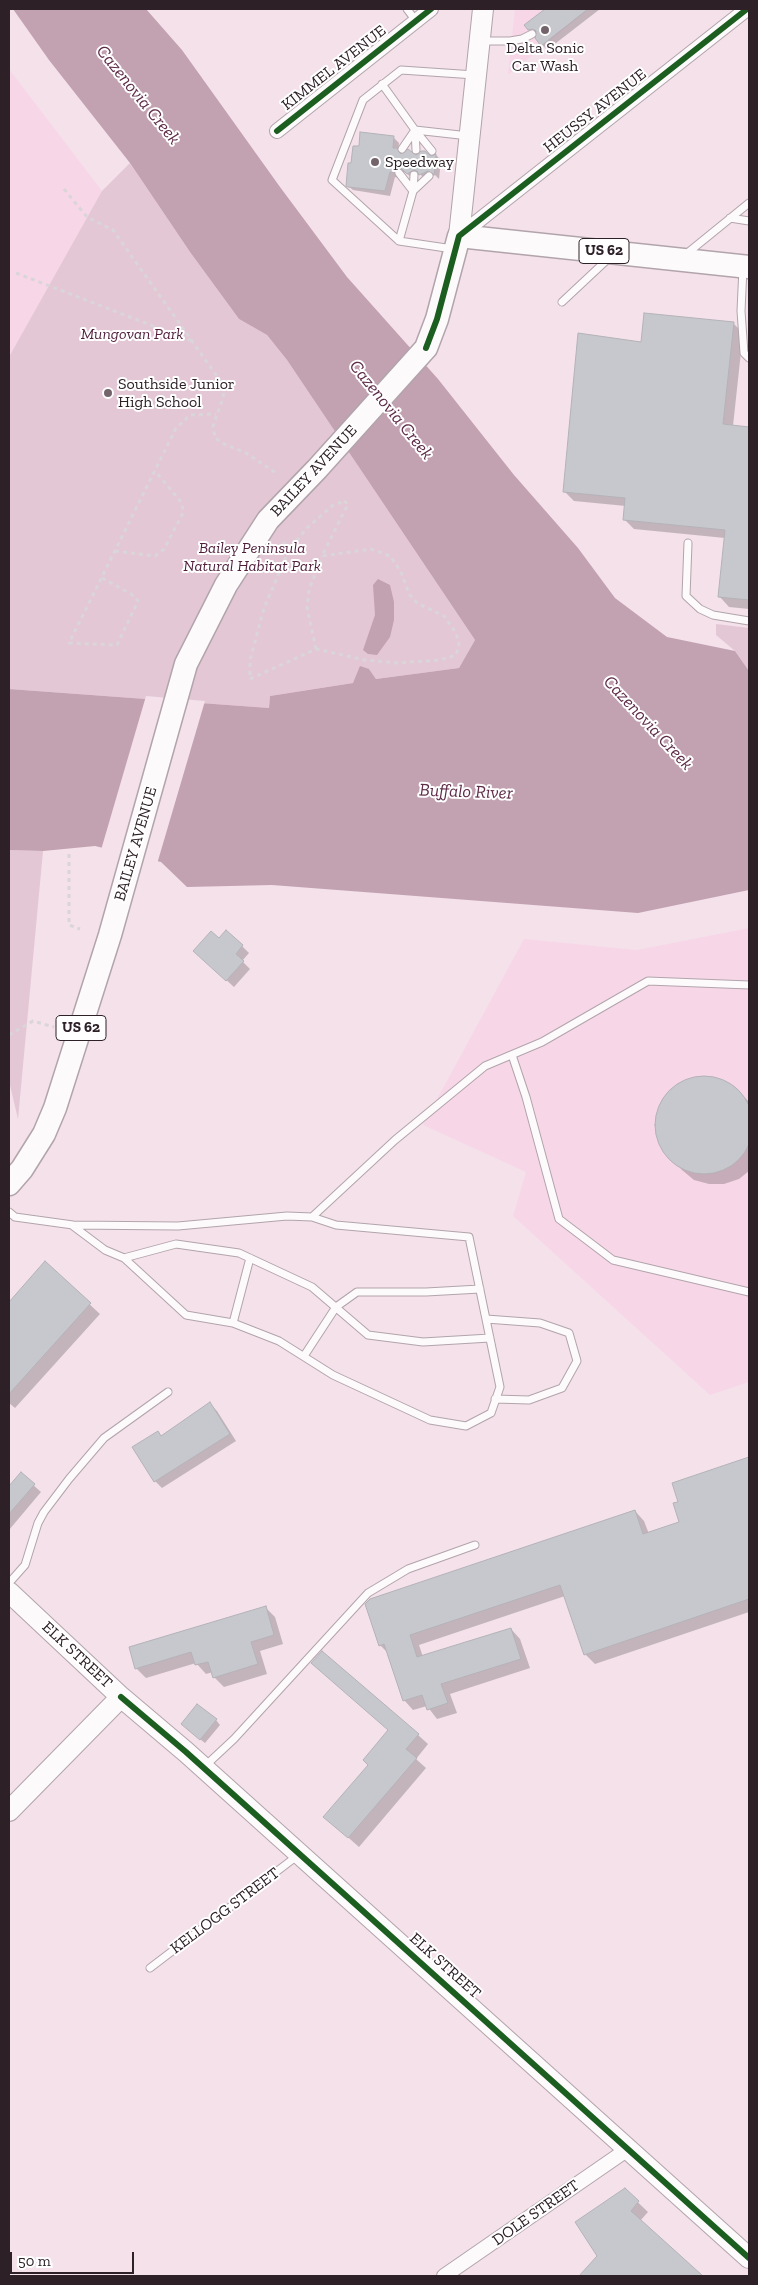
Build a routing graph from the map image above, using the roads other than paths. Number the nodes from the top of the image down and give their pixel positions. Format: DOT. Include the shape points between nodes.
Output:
graph roads {
  1 [pos="406,9"];
  2 [pos="431,9"];
  3 [pos="483,9"];
  4 [pos="748,9"];
  5 [pos="416,21"];
  6 [pos="532,34"];
  7 [pos="480,41"];
  8 [pos="476,75"];
  9 [pos="382,84"];
  10 [pos="415,130"];
  11 [pos="277,131"];
  12 [pos="469,136"];
  13 [pos="402,149"];
  14 [pos="416,150"];
  15 [pos="432,151"];
  16 [pos="399,173"];
  17 [pos="414,175"];
  18 [pos="429,176"];
  19 [pos="413,191"];
  20 [pos="749,203"];
  21 [pos="730,218"];
  22 [pos="749,221"];
  23 [pos="399,241"];
  24 [pos="457,243"];
  25 [pos="615,252"];
  26 [pos="679,259"];
  27 [pos="746,266"];
  28 [pos="562,302"];
  29 [pos="749,358"];
  30 [pos="688,543"];
  31 [pos="749,621"];
  32 [pos="749,985"];
  33 [pos="512,1055"];
  34 [pos="9,1184"];
  35 [pos="9,1212"];
  36 [pos="312,1217"];
  37 [pos="73,1225"];
  38 [pos="124,1258"];
  39 [pos="250,1258"];
  40 [pos="480,1289"];
  41 [pos="749,1292"];
  42 [pos="336,1307"];
  43 [pos="486,1319"];
  44 [pos="233,1323"];
  45 [pos="490,1338"];
  46 [pos="304,1356"];
  47 [pos="168,1392"];
  48 [pos="496,1399"];
  49 [pos="475,1546"];
  50 [pos="9,1583"];
  51 [pos="9,1592"];
  52 [pos="121,1697"];
  53 [pos="203,1767"];
  54 [pos="9,1811"];
  55 [pos="300,1854"];
  56 [pos="150,1968"];
  57 [pos="628,2149"];
  58 [pos="749,2258"];
  59 [pos="444,2276"];
  1 -- 5 [label="lane"];
  2 -- 5 [label="street, KIMMEL AVENUE"];
  3 -- 7 [label="street"];
  4 -- 24 [label="street, HEUSSY AVENUE"];
  5 -- 11 [label="street, KIMMEL AVENUE"];
  6 -- 7 [label="lane" via="510,42"];
  7 -- 8 [label="street"];
  8 -- 9 [label="lane" via="401,70"];
  8 -- 12 [label="street"];
  9 -- 10 [label="lane"];
  9 -- 23 [label="lane" via="363,100 332,180"];
  10 -- 12 [label="lane"];
  10 -- 13 [label="lane"];
  10 -- 14 [label="lane"];
  10 -- 15 [label="lane"];
  12 -- 24 [label="street"];
  16 -- 19 [label="lane"];
  17 -- 19 [label="lane"];
  18 -- 19 [label="lane"];
  19 -- 23 [label="lane"];
  20 -- 21 [label="lane"];
  21 -- 22 [label="lane"];
  21 -- 26 [label="lane"];
  23 -- 24 [label="lane"];
  24 -- 25 [label="main road, US 62"];
  24 -- 34 [label="main road, BAILEY AVENUE / US 62" via="426,348 268,520 226,585 186,664 131,862 55,1108 44,1134"];
  25 -- 26 [label="main road, US 62"];
  25 -- 28 [label="lane"];
  26 -- 27 [label="main road, US 62"];
  27 -- 29 [label="lane" via="742,328 744,353"];
  30 -- 31 [label="lane" via="686,596 700,609 713,615"];
  32 -- 33 [label="lane" via="648,981 542,1042"];
  33 -- 36 [label="lane" via="485,1066 396,1140"];
  33 -- 41 [label="lane" via="559,1219 613,1260"];
  35 -- 37 [label="lane" via="15,1217"];
  36 -- 37 [label="lane" via="287,1216 178,1226"];
  36 -- 40 [label="lane" via="336,1225 469,1237"];
  37 -- 38 [label="lane" via="105,1250"];
  38 -- 39 [label="lane" via="176,1244 239,1253"];
  38 -- 44 [label="lane" via="186,1315"];
  39 -- 42 [label="lane" via="312,1287"];
  39 -- 44 [label="lane"];
  40 -- 42 [label="lane" via="357,1292"];
  40 -- 43 [label="lane"];
  42 -- 45 [label="lane" via="368,1335 423,1342"];
  42 -- 46 [label="lane"];
  43 -- 45 [label="lane"];
  43 -- 48 [label="lane" via="540,1323 569,1333 577,1361 562,1388 528,1400"];
  44 -- 46 [label="lane" via="279,1341"];
  45 -- 48 [label="lane" via="500,1387"];
  46 -- 48 [label="lane" via="333,1375 430,1420 466,1426 491,1413"];
  47 -- 50 [label="lane" via="104,1438 69,1479 44,1512 25,1565"];
  49 -- 53 [label="lane" via="408,1569 368,1593 234,1739"];
  51 -- 52 [label="street, ELK STREET"];
  52 -- 53 [label="street, ELK STREET"];
  52 -- 54 [label="street"];
  53 -- 55 [label="street, ELK STREET"];
  55 -- 56 [label="lane, KELLOGG STREET"];
  55 -- 57 [label="street, ELK STREET"];
  57 -- 58 [label="street, ELK STREET"];
  57 -- 59 [label="street, DOLE STREET"];
}
